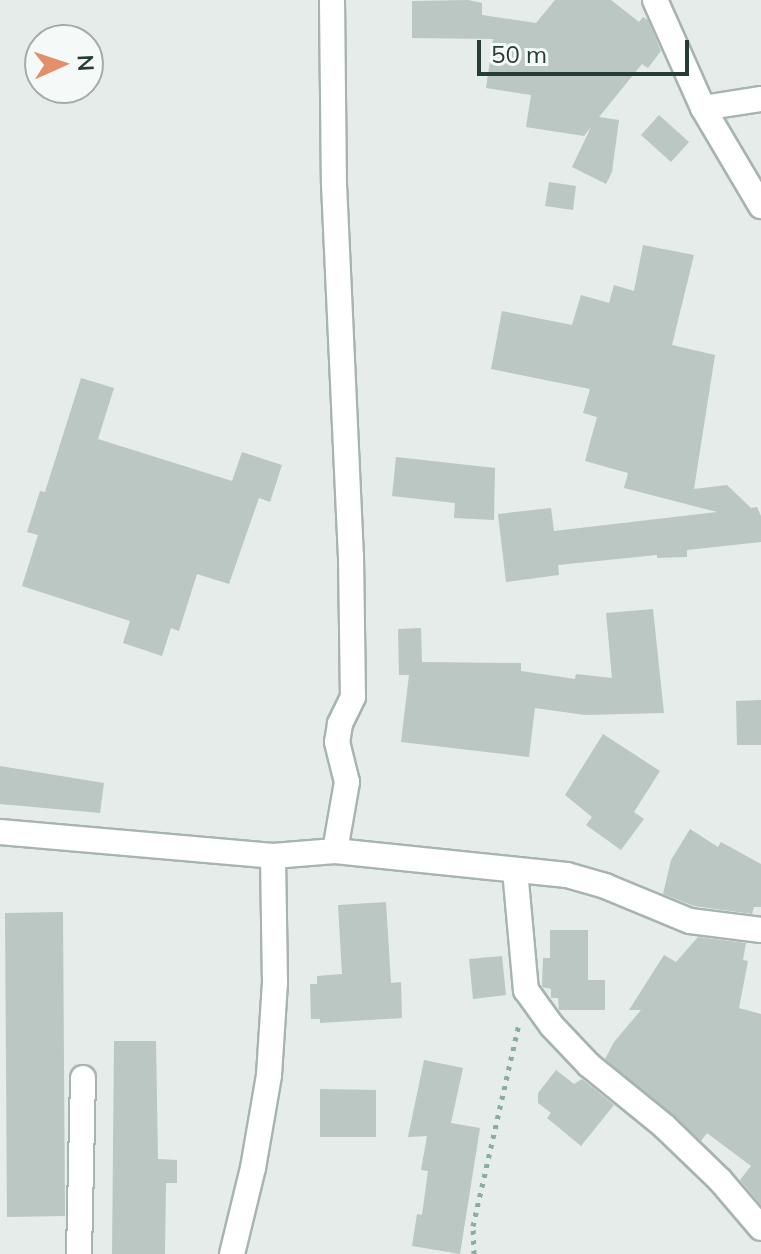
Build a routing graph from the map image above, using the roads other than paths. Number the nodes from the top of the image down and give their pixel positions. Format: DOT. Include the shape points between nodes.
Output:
graph roads {
  1 [pos="332,0"];
  2 [pos="655,0"];
  3 [pos="761,99"];
  4 [pos="703,108"];
  5 [pos="761,206"];
  6 [pos="0,832"];
  7 [pos="335,851"];
  8 [pos="273,856"];
  9 [pos="515,870"];
  10 [pos="761,930"];
  11 [pos="83,1078"];
  12 [pos="761,1228"];
  13 [pos="79,1254"];
  14 [pos="232,1254"];
  1 -- 7 [label="street" via="353,697 337,742 347,782"];
  2 -- 4 [label="street"];
  3 -- 4 [label="street"];
  4 -- 5 [label="street"];
  6 -- 8 [label="street"];
  7 -- 8 [label="street"];
  7 -- 9 [label="street"];
  8 -- 14 [label="street" via="275,983 269,1075"];
  9 -- 10 [label="street" via="567,875 605,886 690,921"];
  9 -- 12 [label="street" via="526,990 589,1065 675,1137"];
  11 -- 13 [label="street"];
}
